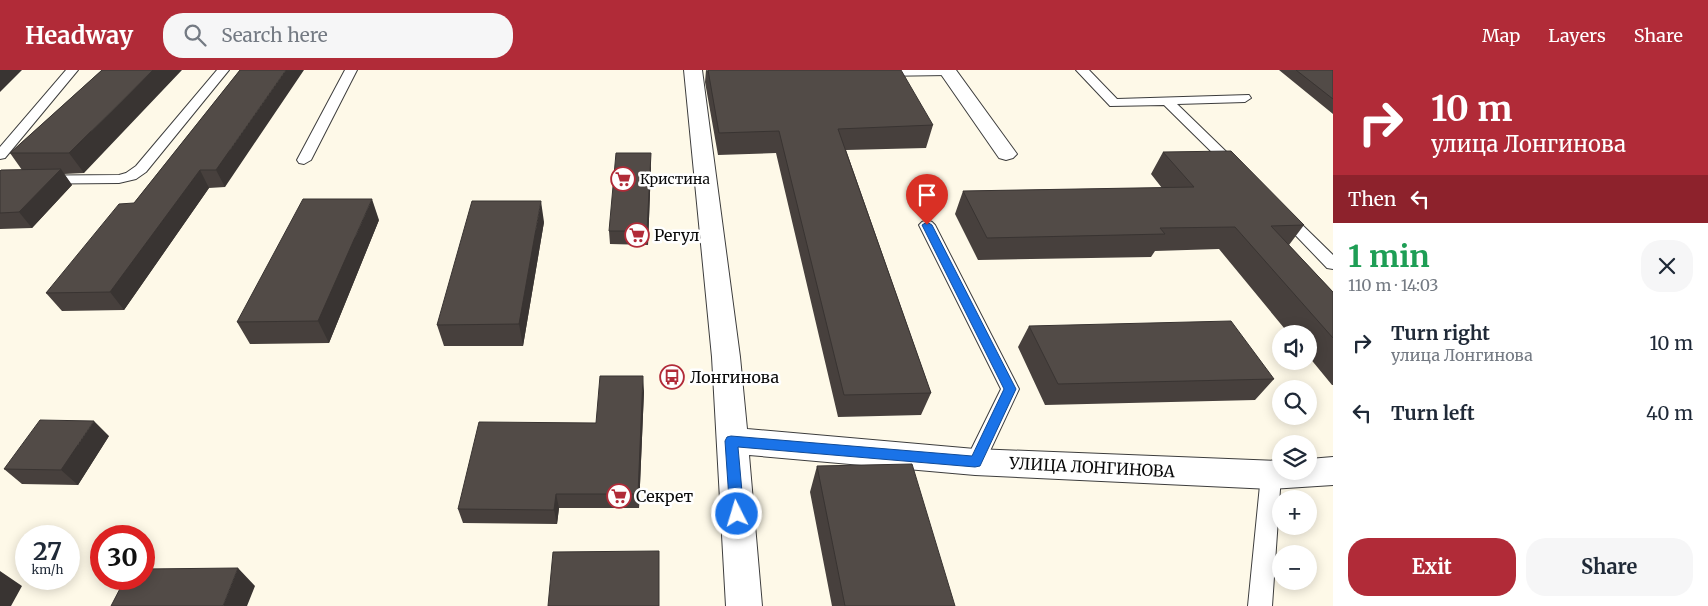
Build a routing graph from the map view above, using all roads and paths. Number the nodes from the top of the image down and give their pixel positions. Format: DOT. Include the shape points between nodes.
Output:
graph roads {
  1 [pos="72,70"];
  2 [pos="223,70"];
  3 [pos="351,70"];
  4 [pos="1082,70"];
  5 [pos="948,71"];
  6 [pos="697,74"];
  7 [pos="870,74"];
  8 [pos="1245,98"];
  9 [pos="1167,101"];
  10 [pos="1006,154"];
  11 [pos="0,155"];
  12 [pos="304,160"];
  13 [pos="1243,176"];
  14 [pos="0,180"];
  15 [pos="1271,203"];
  16 [pos="927,225"];
  17 [pos="1333,264"];
  18 [pos="731,441"];
  19 [pos="975,462"];
  20 [pos="1333,471"];
  21 [pos="1271,476"];
  22 [pos="744,606"];
  23 [pos="1260,606"];
  1 -- 11 [label="lane"];
  2 -- 14 [label="lane" via="141,169 131,176 119,179"];
  3 -- 12 [label="lane"];
  4 -- 9 [label="lane" via="1114,103"];
  5 -- 7 [label="lane"];
  5 -- 10 [label="street"];
  6 -- 18 [label="street" via="726,358"];
  8 -- 9 [label="lane"];
  9 -- 13 [label="lane"];
  15 -- 17 [label="lane"];
  16 -- 19 [label="lane" via="1010,389"];
  18 -- 19 [label="street, УЛИЦА ЛОНГИНОВА"];
  18 -- 22 [label="street"];
  19 -- 21 [label="street, УЛИЦА ЛОНГИНОВА"];
  20 -- 21 [label="street, УЛИЦА ЛОНГИНОВА"];
  21 -- 23 [label="lane"];
}
